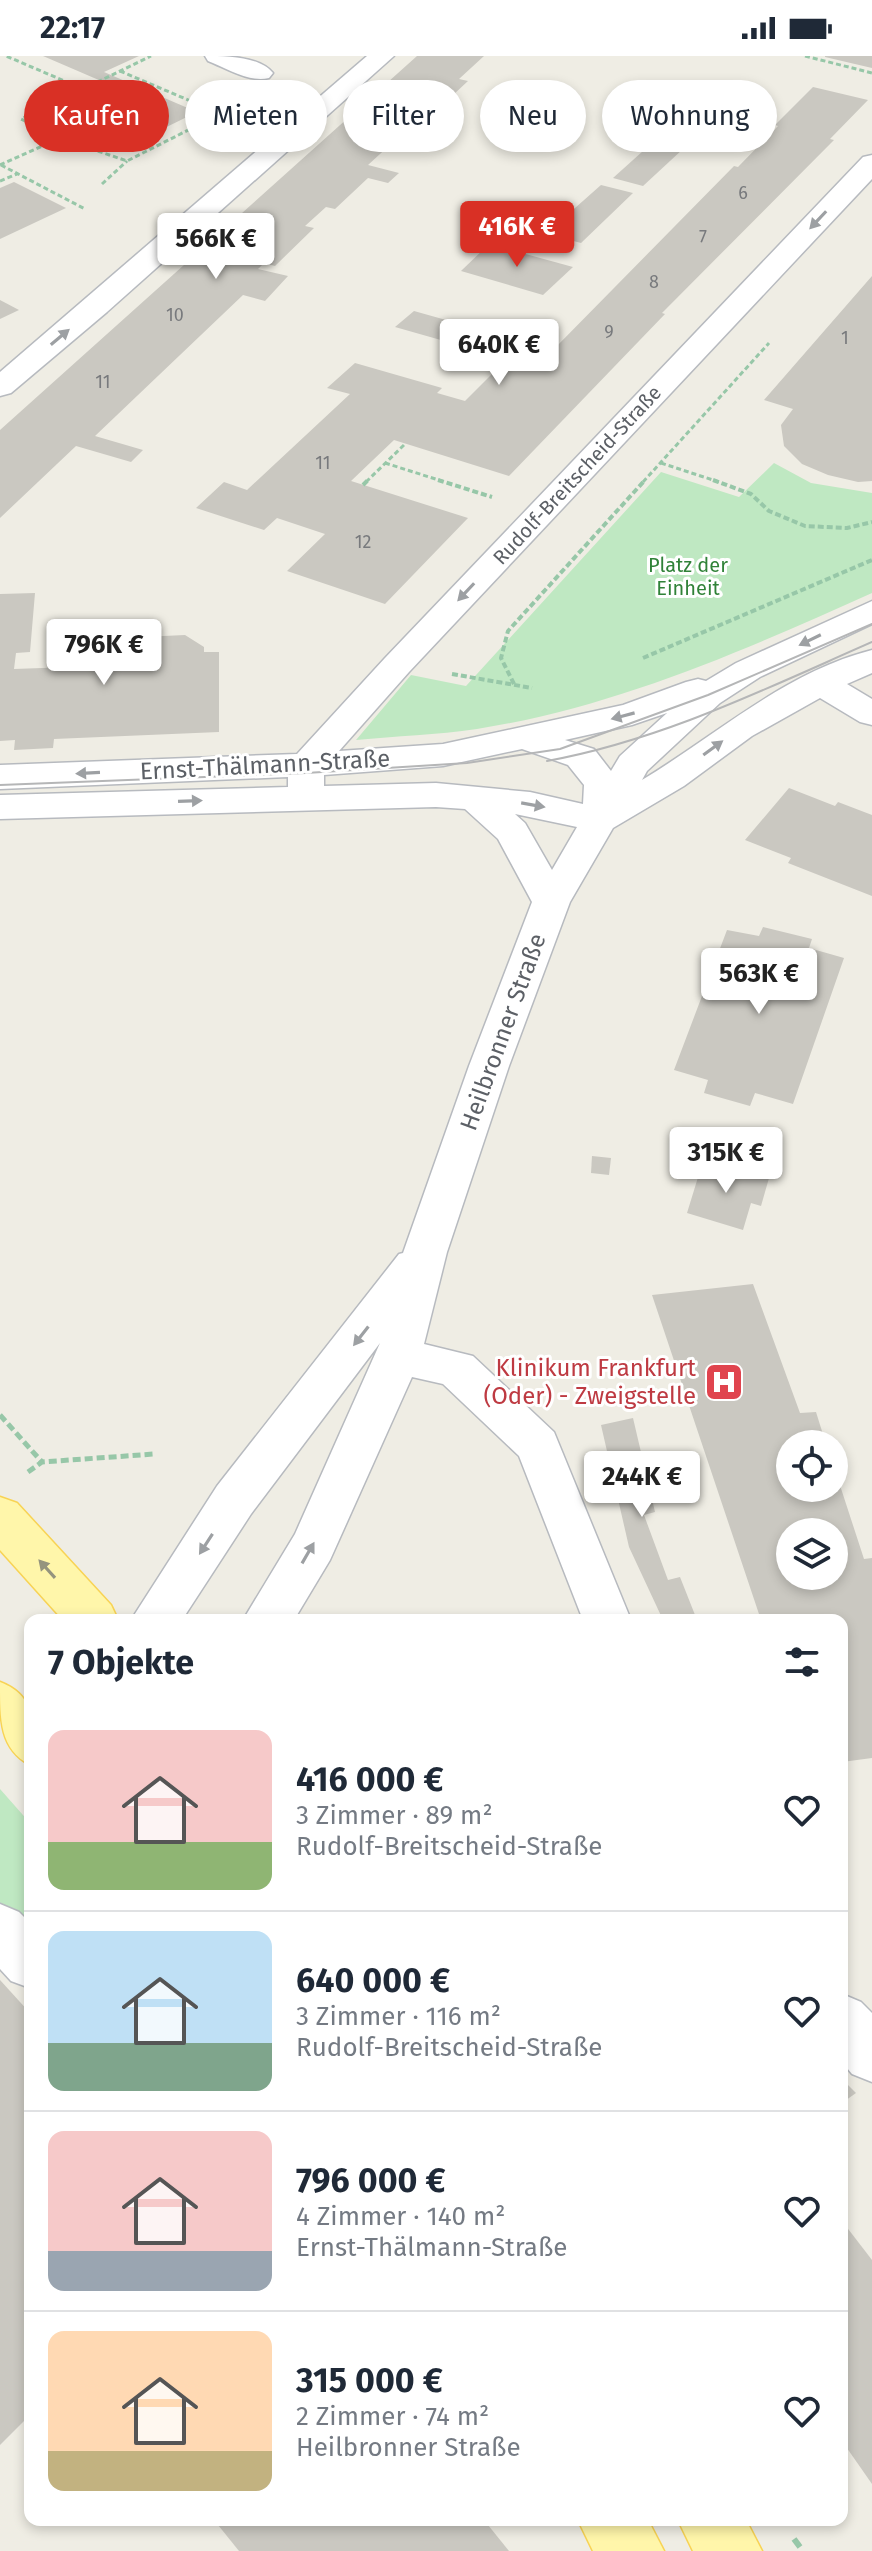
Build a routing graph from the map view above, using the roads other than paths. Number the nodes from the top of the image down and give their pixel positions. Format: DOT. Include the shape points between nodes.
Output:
graph roads {
  1 [pos="217,56"];
  2 [pos="382,56"];
  3 [pos="260,73"];
  4 [pos="872,163"];
  5 [pos="0,387"];
  6 [pos="872,611"];
  7 [pos="872,660"];
  8 [pos="748,670"];
  9 [pos="820,683"];
  10 [pos="872,714"];
  11 [pos="528,739"];
  12 [pos="0,777"];
  13 [pos="306,781"];
  14 [pos="475,799"];
  15 [pos="0,807"];
  16 [pos="600,820"];
  17 [pos="551,902"];
  18 [pos="425,1252"];
  19 [pos="399,1356"];
  20 [pos="0,1517"];
  21 [pos="89,1614"];
  22 [pos="159,1614"];
  23 [pos="271,1614"];
  24 [pos="605,1614"];
  25 [pos="0,1705"];
  26 [pos="24,1735"];
  27 [pos="0,1930"];
  28 [pos="24,1956"];
  29 [pos="848,2028"];
  30 [pos="872,2054"];
  31 [pos="613,2526"];
  32 [pos="713,2526"];
  33 [pos="632,2551"];
  34 [pos="730,2551"];
  1 -- 3 [label="street"];
  5 -- 2 [label="street, one-way"];
  4 -- 13 [label="street, Rudolf-Breitscheid-Straße, one-way" via="397,665"];
  6 -- 8 [label="street, Heilbronner Straße, one-way"];
  7 -- 9 [label="street, Heilbronner Straße"];
  8 -- 11 [label="street, Ernst-Thälmann-Straße, one-way" via="632,714"];
  8 -- 16 [label="street, Heilbronner Straße" via="708,695 633,764"];
  9 -- 10 [label="street"];
  16 -- 9 [label="street, Heilbronner Straße, one-way" via="740,728"];
  11 -- 13 [label="street, Ernst-Thälmann-Straße"];
  11 -- 16 [label="street, Ernst-Thälmann-Straße" via="581,757 602,784"];
  13 -- 12 [label="street, Ernst-Thälmann-Straße, one-way"];
  13 -- 14 [label="street, Ernst-Thälmann-Straße"];
  15 -- 13 [label="street, Ernst-Thälmann-Straße, one-way"];
  14 -- 16 [label="street, Ernst-Thälmann-Straße, one-way" via="530,804"];
  14 -- 17 [label="street" via="512,832"];
  16 -- 17 [label="street, Heilbronner Straße"];
  17 -- 18 [label="street, Heilbronner Straße"];
  18 -- 19 [label="street, Heilbronner Straße"];
  18 -- 22 [label="street, Heilbronner Straße, one-way" via="234,1500"];
  23 -- 19 [label="street, Heilbronner Straße, one-way" via="313,1546"];
  19 -- 24 [label="street" via="457,1369 538,1445"];
  21 -- 20 [label="main road, one-way"];
  25 -- 26 [label="main road"];
  27 -- 28 [label="street"];
  29 -- 30 [label="street"];
  31 -- 33 [label="main road"];
  32 -- 34 [label="main road"];
}
